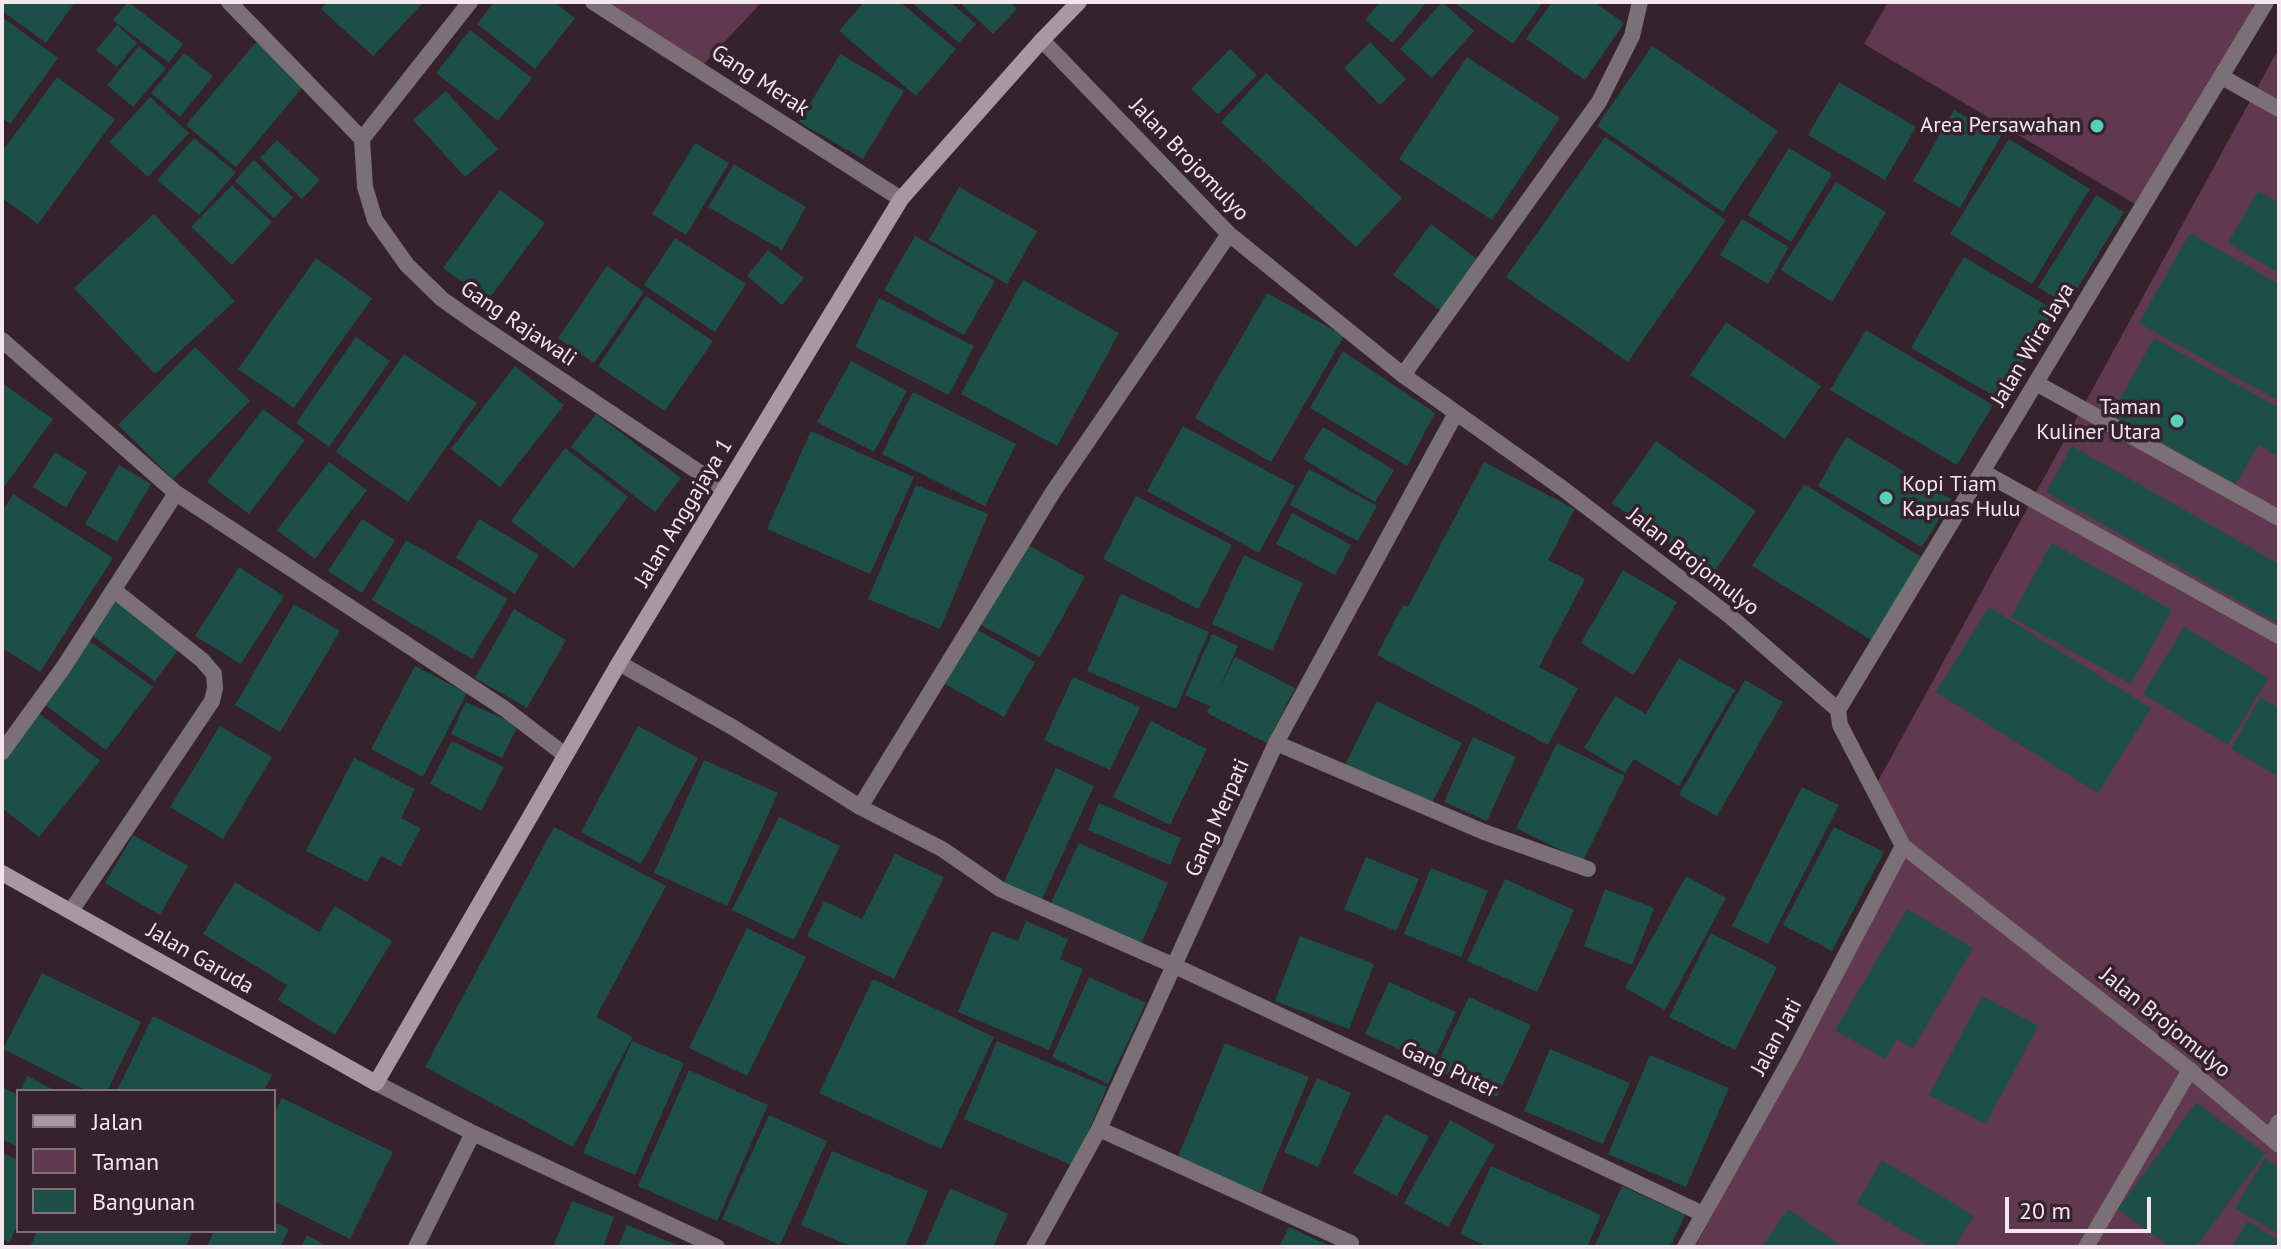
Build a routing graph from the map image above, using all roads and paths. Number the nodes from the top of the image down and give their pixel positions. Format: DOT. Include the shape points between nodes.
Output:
graph roads {
  1 [pos="229,2"];
  2 [pos="470,2"];
  3 [pos="593,2"];
  4 [pos="1079,2"];
  5 [pos="1640,2"];
  6 [pos="2266,2"];
  7 [pos="1042,40"];
  8 [pos="2222,77"];
  9 [pos="2279,109"];
  10 [pos="362,139"];
  11 [pos="901,199"];
  12 [pos="1229,234"];
  13 [pos="2,340"];
  14 [pos="1403,375"];
  15 [pos="2036,383"];
  16 [pos="1456,413"];
  17 [pos="1983,472"];
  18 [pos="724,489"];
  19 [pos="176,493"];
  20 [pos="2279,518"];
  21 [pos="115,591"];
  22 [pos="2279,636"];
  23 [pos="619,663"];
  24 [pos="1838,710"];
  25 [pos="1276,743"];
  26 [pos="2,752"];
  27 [pos="565,755"];
  28 [pos="860,807"];
  29 [pos="1903,846"];
  30 [pos="1588,869"];
  31 [pos="2,873"];
  32 [pos="71,911"];
  33 [pos="1175,966"];
  34 [pos="2190,1070"];
  35 [pos="376,1083"];
  36 [pos="2279,1122"];
  37 [pos="1099,1129"];
  38 [pos="473,1133"];
  39 [pos="2275,1141"];
  40 [pos="1703,1214"];
  41 [pos="1351,1243"];
  42 [pos="416,1247"];
  43 [pos="717,1247"];
  44 [pos="1034,1247"];
  45 [pos="1685,1247"];
  46 [pos="2086,1247"];
  1 -- 10 [label="street"];
  2 -- 10 [label="street"];
  3 -- 11 [label="street, Gang Merak"];
  4 -- 7 [label="main road, Jalan Anggajaya 1"];
  5 -- 14 [label="street" via="1632,36 1599,102"];
  6 -- 8 [label="street, Jalan Wira Jaya"];
  7 -- 11 [label="main road, Jalan Anggajaya 1"];
  7 -- 12 [label="street, Jalan Brojomulyo"];
  8 -- 9 [label="street"];
  8 -- 15 [label="street, Jalan Wira Jaya"];
  10 -- 18 [label="street, Gang Rajawali" via="365,187 375,220 407,265 442,299"];
  11 -- 18 [label="main road, Jalan Anggajaya 1"];
  12 -- 14 [label="street, Jalan Brojomulyo"];
  12 -- 28 [label="street" via="1053,492"];
  13 -- 19 [label="street"];
  14 -- 16 [label="street, Jalan Brojomulyo"];
  15 -- 17 [label="street, Jalan Wira Jaya"];
  15 -- 20 [label="street"];
  16 -- 24 [label="street, Jalan Brojomulyo" via="1731,617"];
  16 -- 25 [label="street, Gang Merpati"];
  17 -- 22 [label="street"];
  17 -- 24 [label="street, Jalan Wira Jaya"];
  18 -- 23 [label="main road, Jalan Anggajaya 1"];
  19 -- 21 [label="street"];
  19 -- 27 [label="street" via="505,709"];
  21 -- 26 [label="street"];
  21 -- 32 [label="street" via="202,660 214,674 215,688 212,701"];
  23 -- 27 [label="main road, Jalan Anggajaya 1"];
  23 -- 28 [label="street, Gang Puter"];
  24 -- 29 [label="street, Jalan Brojomulyo" via="1840,725"];
  25 -- 30 [label="street" via="1484,832"];
  25 -- 33 [label="street, Gang Merpati"];
  27 -- 35 [label="main road, Jalan Anggajaya 1"];
  28 -- 33 [label="street, Gang Puter" via="942,849 1000,889"];
  29 -- 34 [label="street, Jalan Brojomulyo"];
  29 -- 40 [label="street, Jalan Jati"];
  31 -- 32 [label="main road, Jalan Garuda"];
  32 -- 35 [label="main road, Jalan Garuda"];
  33 -- 37 [label="street, Gang Merpati"];
  33 -- 40 [label="street, Gang Puter"];
  34 -- 39 [label="street, Jalan Brojomulyo"];
  34 -- 46 [label="street"];
  35 -- 38 [label="street"];
  36 -- 39 [label="street"];
  37 -- 41 [label="street"];
  37 -- 44 [label="street, Gang Merpati"];
  38 -- 42 [label="street"];
  38 -- 43 [label="street"];
  40 -- 45 [label="street, Jalan Jati"];
}
